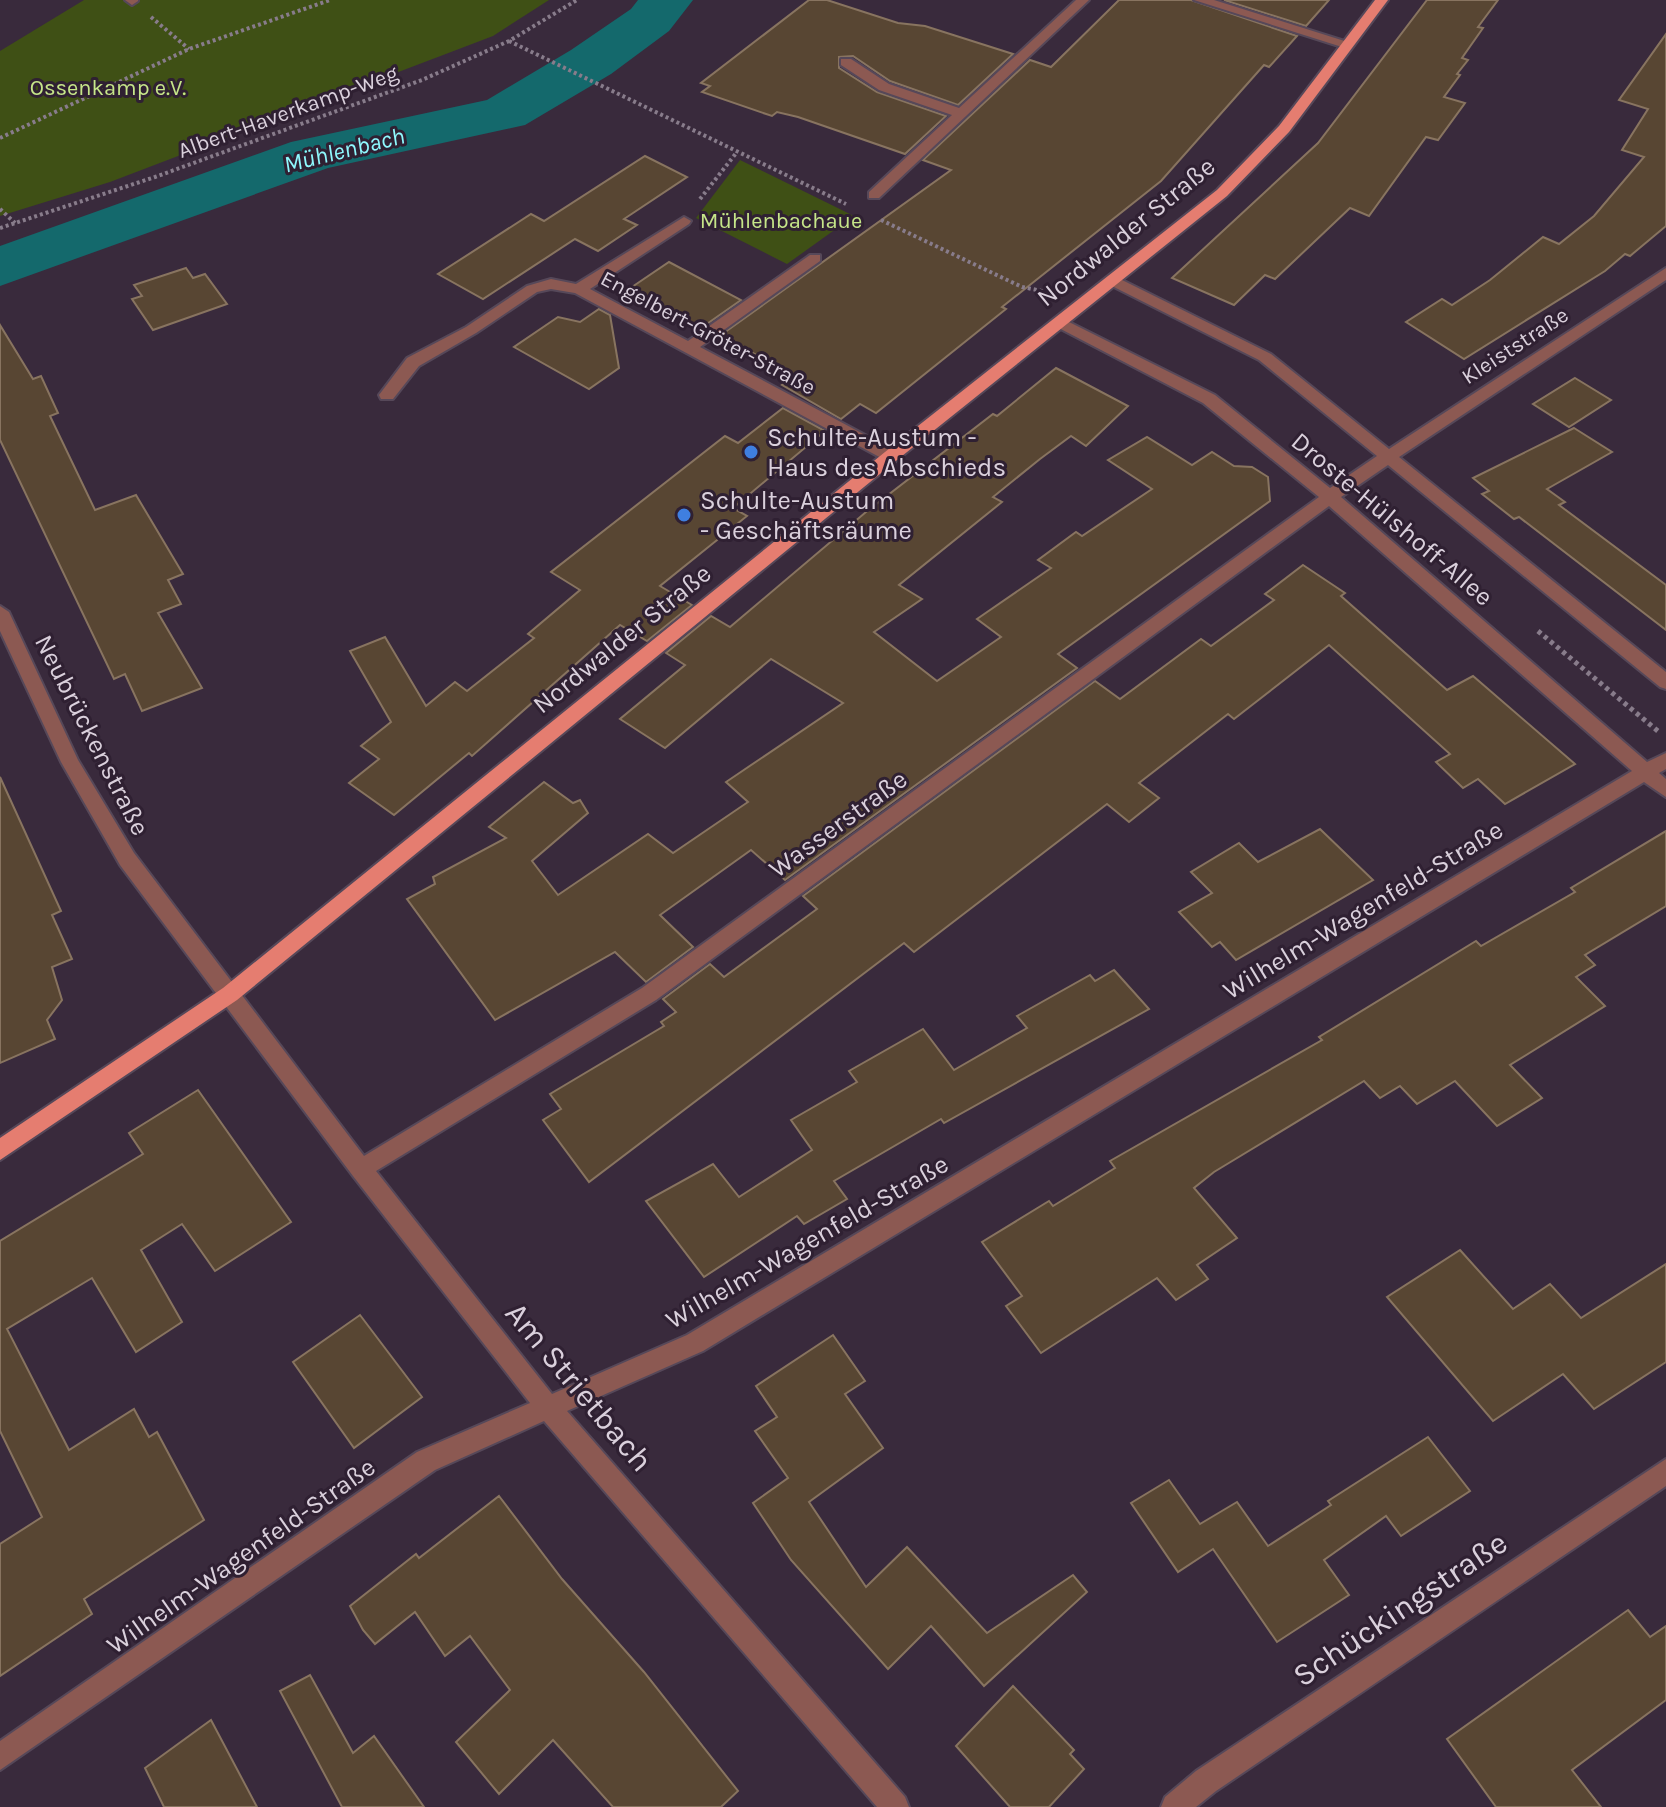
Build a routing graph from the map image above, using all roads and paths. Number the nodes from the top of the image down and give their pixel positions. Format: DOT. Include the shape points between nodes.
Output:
graph roads {
  1 [pos="330,0"];
  2 [pos="577,0"];
  3 [pos="1083,0"];
  4 [pos="1200,0"];
  5 [pos="1382,0"];
  6 [pos="131,1"];
  7 [pos="509,41"];
  8 [pos="1347,44"];
  9 [pos="189,49"];
  10 [pos="846,62"];
  11 [pos="963,114"];
  12 [pos="0,138"];
  13 [pos="737,152"];
  14 [pos="874,195"];
  15 [pos="856,208"];
  16 [pos="0,209"];
  17 [pos="870,215"];
  18 [pos="684,221"];
  19 [pos="15,223"];
  20 [pos="0,228"];
  21 [pos="815,258"];
  22 [pos="1666,273"];
  23 [pos="1113,281"];
  24 [pos="579,289"];
  25 [pos="1088,300"];
  26 [pos="1060,323"];
  27 [pos="689,348"];
  28 [pos="387,395"];
  29 [pos="891,456"];
  30 [pos="1388,456"];
  31 [pos="1330,497"];
  32 [pos="0,612"];
  33 [pos="1666,682"];
  34 [pos="1666,760"];
  35 [pos="1646,772"];
  36 [pos="1666,790"];
  37 [pos="230,994"];
  38 [pos="0,1150"];
  39 [pos="361,1169"];
  40 [pos="549,1409"];
  41 [pos="1666,1471"];
  42 [pos="0,1757"];
  43 [pos="895,1807"];
  44 [pos="1175,1807"];
  1 -- 9 [label="path"];
  2 -- 7 [label="path, Albert-Haverkamp-Weg"];
  3 -- 11 [label="street"];
  4 -- 8 [label="street"];
  5 -- 8 [label="main road, Nordwalder Straße"];
  6 -- 9 [label="path"];
  7 -- 13 [label="path"];
  7 -- 19 [label="path, Albert-Haverkamp-Weg" via="422,80"];
  8 -- 23 [label="main road, Nordwalder Straße" via="1284,129 1222,193"];
  9 -- 12 [label="path"];
  10 -- 11 [label="street" via="884,87"];
  11 -- 14 [label="street"];
  13 -- 15 [label="path"];
  13 -- 18 [label="path"];
  16 -- 19 [label="path"];
  17 -- 25 [label="path" via="1022,287"];
  18 -- 24 [label="street"];
  19 -- 20 [label="path, Albert-Haverkamp-Weg"];
  21 -- 27 [label="street"];
  22 -- 30 [label="street, Kleiststraße"];
  23 -- 25 [label="main road, Nordwalder Straße"];
  23 -- 30 [label="street, Droste-Hülshoff-Allee" via="1265,357"];
  24 -- 27 [label="street, Engelbert-Gröter-Straße"];
  24 -- 28 [label="street, Engelbert-Gröter-Straße" via="551,284 532,289 413,362"];
  25 -- 26 [label="main road, Nordwalder Straße"];
  26 -- 29 [label="main road, Nordwalder Straße"];
  26 -- 31 [label="street, Droste-Hülshoff-Allee" via="1209,399"];
  27 -- 29 [label="street, Engelbert-Gröter-Straße"];
  29 -- 37 [label="main road, Nordwalder Straße"];
  30 -- 31 [label="street, Kleiststraße"];
  30 -- 33 [label="street, Droste-Hülshoff-Allee"];
  31 -- 35 [label="street, Droste-Hülshoff-Allee"];
  31 -- 39 [label="street, Wasserstraße" via="649,994"];
  32 -- 37 [label="street, Neubrückenstraße" via="70,762 127,859"];
  34 -- 35 [label="street, Wilhelm-Wagenfeld-Straße"];
  35 -- 36 [label="street, Droste-Hülshoff-Allee"];
  35 -- 40 [label="street, Wilhelm-Wagenfeld-Straße" via="695,1343"];
  37 -- 38 [label="main road, Nordwalder Straße"];
  37 -- 39 [label="street, Am Strietbach"];
  39 -- 40 [label="street, Am Strietbach"];
  40 -- 42 [label="street, Wilhelm-Wagenfeld-Straße" via="426,1461"];
  40 -- 43 [label="street, Am Strietbach"];
  41 -- 44 [label="street, Schückingstraße" via="1219,1772"];
}
